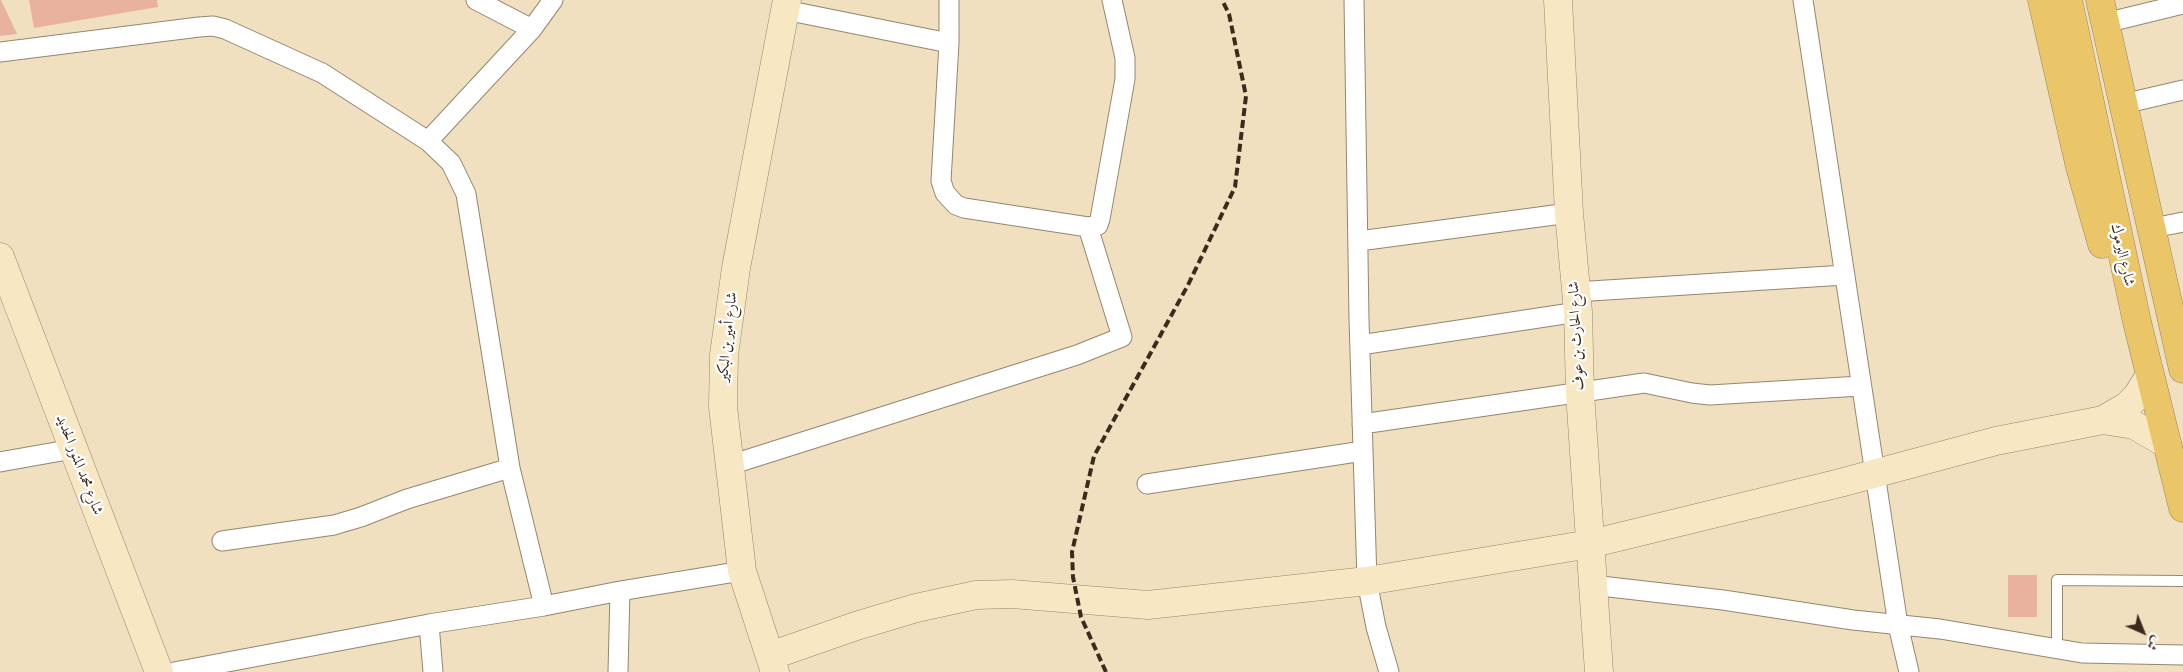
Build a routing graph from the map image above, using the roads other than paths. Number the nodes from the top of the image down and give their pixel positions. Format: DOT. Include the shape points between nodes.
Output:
graph roads {
  1 [pos="476,0"];
  2 [pos="553,0"];
  3 [pos="949,0"];
  4 [pos="1112,0"];
  5 [pos="1354,0"];
  6 [pos="1558,0"];
  7 [pos="1803,0"];
  8 [pos="2042,0"];
  9 [pos="2068,0"];
  10 [pos="2183,4"];
  11 [pos="786,5"];
  12 [pos="2103,11"];
  13 [pos="532,29"];
  14 [pos="949,44"];
  15 [pos="0,52"];
  16 [pos="2183,90"];
  17 [pos="2123,104"];
  18 [pos="428,141"];
  19 [pos="1569,214"];
  20 [pos="2183,222"];
  21 [pos="1088,228"];
  22 [pos="2152,228"];
  23 [pos="1359,242"];
  24 [pos="0,257"];
  25 [pos="1845,275"];
  26 [pos="1576,302"];
  27 [pos="2176,308"];
  28 [pos="2137,322"];
  29 [pos="1360,345"];
  30 [pos="2183,370"];
  31 [pos="2150,375"];
  32 [pos="1861,386"];
  33 [pos="1580,393"];
  34 [pos="2103,420"];
  35 [pos="1362,424"];
  36 [pos="2167,444"];
  37 [pos="73,449"];
  38 [pos="1363,451"];
  39 [pos="0,462"];
  40 [pos="730,465"];
  41 [pos="510,468"];
  42 [pos="1876,472"];
  43 [pos="1147,484"];
  44 [pos="2183,508"];
  45 [pos="222,542"];
  46 [pos="1590,544"];
  47 [pos="742,571"];
  48 [pos="1367,581"];
  49 [pos="2183,582"];
  50 [pos="1592,585"];
  51 [pos="620,591"];
  52 [pos="544,606"];
  53 [pos="429,624"];
  54 [pos="1898,625"];
  55 [pos="2057,650"];
  56 [pos="2183,655"];
  57 [pos="772,664"];
  58 [pos="159,672"];
  59 [pos="174,672"];
  60 [pos="433,672"];
  61 [pos="618,672"];
  62 [pos="1389,672"];
  63 [pos="1599,672"];
  64 [pos="1908,672"];
  1 -- 13 [label="street"];
  2 -- 13 [label="street"];
  3 -- 14 [label="street"];
  4 -- 21 [label="street" via="1125,58 1124,86 1100,219 1098,225"];
  5 -- 23 [label="street"];
  6 -- 19 [label="street, شارع الحارث بن عوف"];
  7 -- 25 [label="street"];
  8 -- 28 [label="highway" via="2080,167 2098,230 2122,295"];
  9 -- 28 [label="highway, شارع اليرموك"];
  10 -- 12 [label="street"];
  11 -- 14 [label="street"];
  11 -- 40 [label="street, شارع أمير بن البكير" via="736,268 724,355 723,407"];
  12 -- 17 [label="highway"];
  13 -- 18 [label="street"];
  14 -- 21 [label="street" via="941,181 949,200 964,208"];
  15 -- 18 [label="street" via="213,26 322,73"];
  16 -- 17 [label="street"];
  17 -- 22 [label="highway"];
  18 -- 41 [label="street" via="451,163 466,194"];
  19 -- 23 [label="street"];
  19 -- 26 [label="street, شارع الحارث بن عوف"];
  20 -- 22 [label="street"];
  21 -- 40 [label="street" via="1122,337 1077,355"];
  22 -- 27 [label="highway"];
  23 -- 29 [label="street"];
  24 -- 37 [label="street, شارع محمد المنور الحديد"];
  25 -- 26 [label="street"];
  25 -- 32 [label="street"];
  26 -- 29 [label="street"];
  26 -- 33 [label="street, شارع الحارث بن عوف"];
  27 -- 30 [label="highway"];
  28 -- 31 [label="highway, شارع اليرموك"];
  29 -- 35 [label="street"];
  31 -- 34 [label="street" via="2128,406"];
  31 -- 36 [label="highway, شارع اليرموك"];
  32 -- 33 [label="street" via="1710,395 1644,383"];
  32 -- 42 [label="street"];
  33 -- 35 [label="street"];
  33 -- 46 [label="street, شارع الحارث بن عوف"];
  34 -- 36 [label="street" via="2134,425"];
  34 -- 42 [label="street" via="1996,441"];
  35 -- 38 [label="street"];
  36 -- 44 [label="highway, شارع اليرموك"];
  37 -- 39 [label="street"];
  37 -- 58 [label="street, شارع محمد المنور الحديد"];
  38 -- 43 [label="street"];
  38 -- 48 [label="street"];
  40 -- 47 [label="street, شارع أمير بن البكير"];
  41 -- 45 [label="street" via="334,525"];
  41 -- 52 [label="street"];
  42 -- 46 [label="street"];
  42 -- 54 [label="street"];
  46 -- 48 [label="street"];
  46 -- 50 [label="street, شارع الحارث بن عوف"];
  47 -- 51 [label="street"];
  47 -- 57 [label="street, شارع أمير بن البكير"];
  48 -- 57 [label="street" via="1148,605 1012,594 976,596 916,608 856,626"];
  48 -- 62 [label="street"];
  49 -- 55 [label="lane" via="2056,580"];
  50 -- 54 [label="street"];
  50 -- 63 [label="street, شارع الحارث بن عوف"];
  51 -- 52 [label="street"];
  51 -- 61 [label="street"];
  52 -- 53 [label="street"];
  53 -- 59 [label="street"];
  53 -- 60 [label="street"];
  54 -- 55 [label="street" via="2002,638"];
  54 -- 64 [label="street"];
  55 -- 56 [label="street" via="2090,654"];
}
